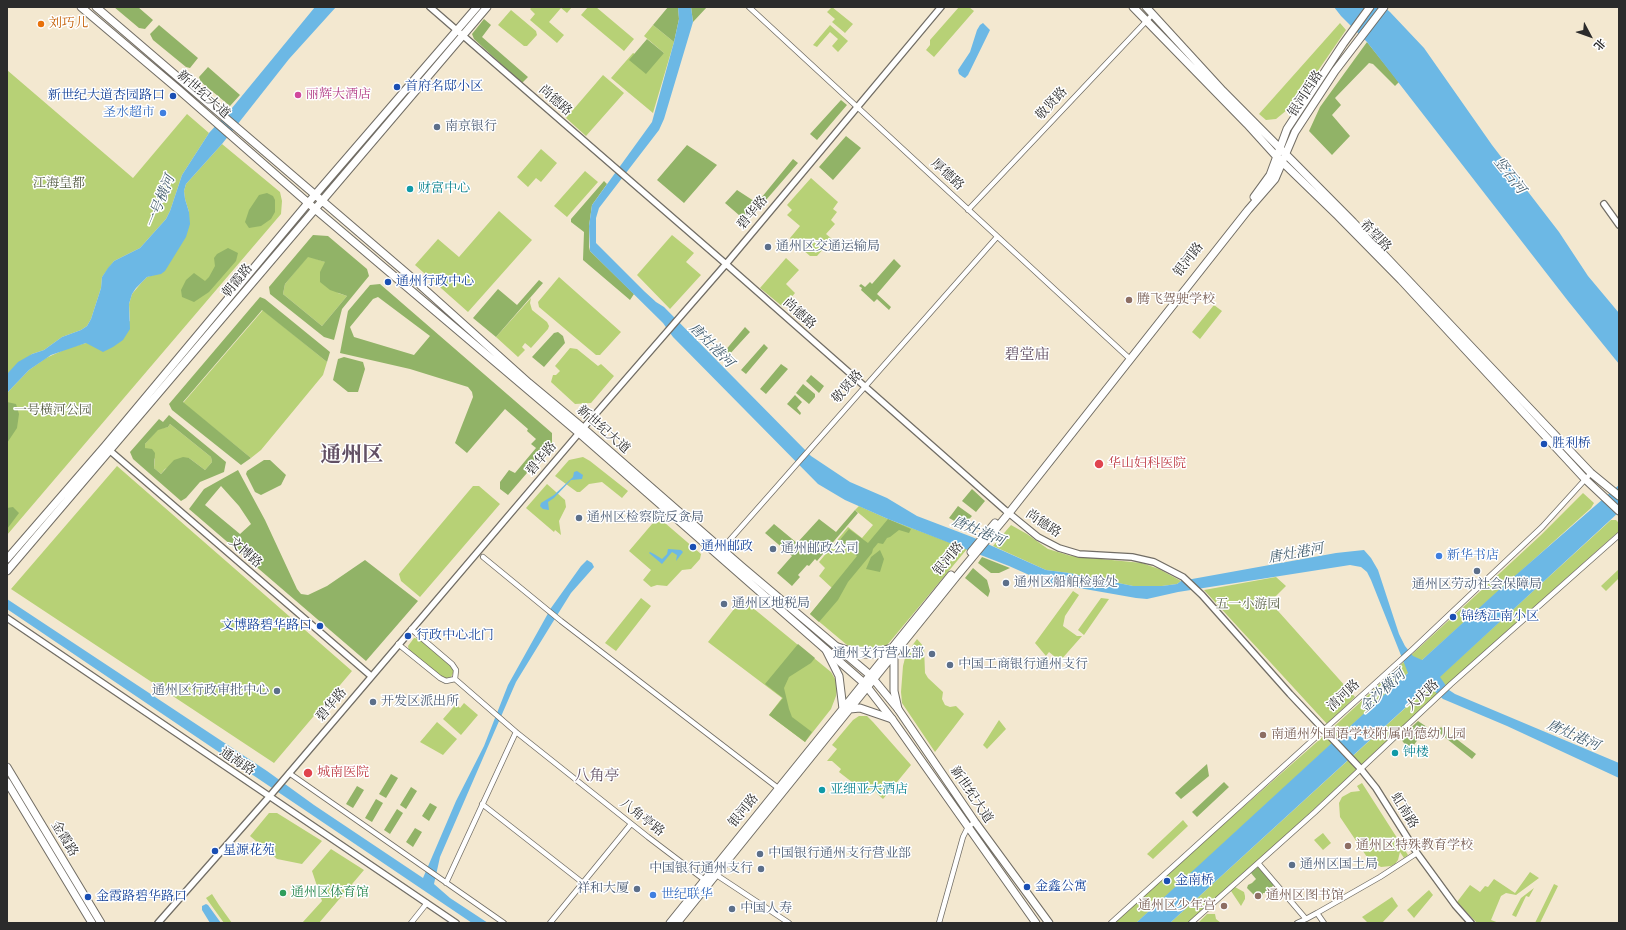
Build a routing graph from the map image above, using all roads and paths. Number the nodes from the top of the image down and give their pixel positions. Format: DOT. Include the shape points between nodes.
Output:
graph roads {
  1 [pos="81,7"];
  2 [pos="96,7"];
  3 [pos="430,7"];
  4 [pos="477,7"];
  5 [pos="487,7"];
  6 [pos="749,7"];
  7 [pos="941,7"];
  8 [pos="1133,7"];
  9 [pos="1146,7"];
  10 [pos="1370,7"];
  11 [pos="1384,7"];
  12 [pos="1153,14"];
  13 [pos="1147,21"];
  14 [pos="457,30"];
  15 [pos="463,36"];
  16 [pos="856,106"];
  17 [pos="1279,147"];
  18 [pos="1286,155"];
  19 [pos="1276,156"];
  20 [pos="1283,162"];
  21 [pos="315,196"];
  22 [pos="321,201"];
  23 [pos="308,203"];
  24 [pos="1604,204"];
  25 [pos="315,209"];
  26 [pos="968,210"];
  27 [pos="1619,226"];
  28 [pos="997,237"];
  29 [pos="726,264"];
  30 [pos="1128,358"];
  31 [pos="864,386"];
  32 [pos="581,430"];
  33 [pos="107,449"];
  34 [pos="1591,473"];
  35 [pos="1585,479"];
  36 [pos="1619,496"];
  37 [pos="1619,511"];
  38 [pos="1007,512"];
  39 [pos="1619,535"];
  40 [pos="720,551"];
  41 [pos="483,557"];
  42 [pos="7,559"];
  43 [pos="7,571"];
  44 [pos="7,618"];
  45 [pos="411,629"];
  46 [pos="398,644"];
  47 [pos="836,647"];
  48 [pos="826,650"];
  49 [pos="893,651"];
  50 [pos="371,676"];
  51 [pos="872,677"];
  52 [pos="455,679"];
  53 [pos="866,685"];
  54 [pos="846,709"];
  55 [pos="898,709"];
  56 [pos="892,719"];
  57 [pos="1324,730"];
  58 [pos="516,732"];
  59 [pos="7,767"];
  60 [pos="1360,768"];
  61 [pos="289,773"];
  62 [pos="7,782"];
  63 [pos="778,788"];
  64 [pos="269,797"];
  65 [pos="482,804"];
  66 [pos="632,824"];
  67 [pos="972,825"];
  68 [pos="1417,853"];
  69 [pos="1258,863"];
  70 [pos="714,873"];
  71 [pos="707,882"];
  72 [pos="446,883"];
  73 [pos="583,883"];
  74 [pos="427,903"];
  75 [pos="1317,913"];
  76 [pos="1306,919"];
  77 [pos="92,923"];
  78 [pos="101,923"];
  79 [pos="158,923"];
  80 [pos="411,923"];
  81 [pos="456,923"];
  82 [pos="504,923"];
  83 [pos="550,923"];
  84 [pos="670,923"];
  85 [pos="677,923"];
  86 [pos="789,923"];
  87 [pos="939,923"];
  88 [pos="1036,923"];
  89 [pos="1050,923"];
  90 [pos="1111,923"];
  91 [pos="1191,923"];
  92 [pos="1297,923"];
  93 [pos="1324,923"];
  94 [pos="1471,923"];
  1 -- 23 [label="main road, 新世纪大道"];
  2 -- 21 [label="main road, 新世纪大道"];
  3 -- 14 [label="street, 尚德路"];
  4 -- 14 [label="main road, 朝霞路"];
  5 -- 15 [label="main road, 朝霞路"];
  6 -- 16 [label="street, 厚德路"];
  7 -- 16 [label="street, 碧华路"];
  8 -- 13 [label="main road, 希望路"];
  9 -- 12 [label="main road, 希望路"];
  10 -- 17 [label="main road, 银河西路" via="1287,129"];
  11 -- 18 [label="main road, 银河西路" via="1335,71 1296,132"];
  12 -- 13 [label="street, 敬贤路"];
  12 -- 17 [label="main road, 希望路" via="1223,91"];
  13 -- 19 [label="main road, 希望路"];
  13 -- 26 [label="street, 敬贤路"];
  14 -- 15 [label="street, 尚德路"];
  14 -- 21 [label="main road, 朝霞路"];
  15 -- 22 [label="main road, 朝霞路"];
  15 -- 29 [label="street, 尚德路"];
  16 -- 26 [label="street, 厚德路"];
  16 -- 29 [label="street, 碧华路"];
  17 -- 18 [label="main road, 希望路"];
  17 -- 19 [label="main road, 银河路"];
  18 -- 20 [label="main road, 银河路"];
  18 -- 34 [label="main road, 希望路"];
  19 -- 20 [label="main road, 希望路"];
  19 -- 30 [label="main road, 银河路" via="1270,175 1258,192"];
  20 -- 30 [label="main road, 银河路" via="1275,179"];
  20 -- 35 [label="main road, 希望路" via="1401,280"];
  21 -- 22 [label="main road, 新世纪大道"];
  21 -- 23 [label="main road, 朝霞路"];
  22 -- 25 [label="main road, 朝霞路"];
  22 -- 32 [label="main road, 新世纪大道"];
  23 -- 25 [label="main road, 新世纪大道"];
  23 -- 33 [label="main road, 朝霞路"];
  24 -- 27 [label="street"];
  25 -- 32 [label="main road, 新世纪大道"];
  25 -- 33 [label="main road, 朝霞路"];
  26 -- 28 [label="street, 厚德路"];
  28 -- 30 [label="street, 厚德路"];
  28 -- 31 [label="street, 敬贤路"];
  29 -- 31 [label="street, 尚德路"];
  29 -- 32 [label="street, 碧华路"];
  30 -- 38 [label="main road, 银河路"];
  31 -- 38 [label="street, 尚德路"];
  31 -- 40 [label="street, 敬贤路"];
  32 -- 40 [label="main road, 新世纪大道"];
  32 -- 45 [label="street, 碧华路"];
  33 -- 42 [label="main road, 朝霞路"];
  33 -- 43 [label="main road, 朝霞路"];
  33 -- 50 [label="street, 文博路"];
  34 -- 35 [label="street, 清河路"];
  34 -- 36 [label="main road, 希望路"];
  35 -- 37 [label="main road, 希望路"];
  35 -- 57 [label="street, 清河路" via="1542,527 1414,649"];
  38 -- 49 [label="main road, 银河路"];
  38 -- 57 [label="street, 尚德路" via="1038,537 1059,548 1079,554 1132,557 1154,562 1183,577"];
  39 -- 60 [label="street, 大庆路"];
  40 -- 47 [label="main road, 新世纪大道"];
  40 -- 48 [label="main road, 新世纪大道"];
  41 -- 63 [label="street" via="549,612"];
  44 -- 64 [label="street, 通海路"];
  45 -- 46 [label="street, 碧华路"];
  45 -- 52 [label="street" via="452,664 456,670"];
  46 -- 50 [label="street, 碧华路"];
  46 -- 52 [label="street" via="440,678 446,681"];
  47 -- 49 [label="main road" via="860,654"];
  47 -- 51 [label="main road, 新世纪大道"];
  48 -- 53 [label="main road, 新世纪大道"];
  48 -- 54 [label="main road" via="839,676"];
  49 -- 51 [label="main road, 银河路"];
  49 -- 55 [label="main road" via="894,691"];
  50 -- 61 [label="street, 碧华路"];
  51 -- 53 [label="main road, 银河路"];
  51 -- 55 [label="main road, 新世纪大道"];
  52 -- 58 [label="street, 八角亭路"];
  53 -- 54 [label="main road, 银河路"];
  53 -- 56 [label="main road, 新世纪大道"];
  54 -- 56 [label="main road" via="860,708"];
  54 -- 63 [label="main road, 银河路"];
  54 -- 70 [label="main road, 银河路"];
  55 -- 67 [label="main road, 新世纪大道"];
  56 -- 67 [label="main road, 新世纪大道"];
  57 -- 60 [label="street, 虹南路"];
  57 -- 90 [label="street, 清河路"];
  58 -- 65 [label="street"];
  58 -- 66 [label="street, 八角亭路"];
  59 -- 78 [label="main road, 金霞路"];
  60 -- 68 [label="street, 虹南路" via="1376,788"];
  60 -- 69 [label="street, 大庆路"];
  61 -- 64 [label="street, 碧华路"];
  61 -- 72 [label="street"];
  62 -- 77 [label="main road, 金霞路"];
  63 -- 70 [label="main road, 银河路"];
  64 -- 74 [label="street, 通海路"];
  64 -- 79 [label="street, 碧华路"];
  65 -- 72 [label="street"];
  65 -- 73 [label="street"];
  66 -- 71 [label="street, 八角亭路"];
  66 -- 73 [label="street"];
  67 -- 87 [label="street" via="963,837"];
  67 -- 88 [label="main road, 新世纪大道"];
  67 -- 89 [label="main road, 新世纪大道"];
  68 -- 75 [label="street"];
  68 -- 94 [label="street, 虹南路"];
  69 -- 76 [label="street"];
  69 -- 91 [label="street, 大庆路"];
  70 -- 71 [label="main road, 银河路"];
  70 -- 86 [label="street"];
  71 -- 84 [label="main road, 银河路"];
  71 -- 85 [label="main road, 银河路"];
  72 -- 82 [label="street"];
  73 -- 83 [label="street"];
  74 -- 80 [label="street"];
  74 -- 81 [label="street, 通海路"];
  75 -- 76 [label="street"];
  75 -- 93 [label="street"];
  76 -- 92 [label="street"];
}
